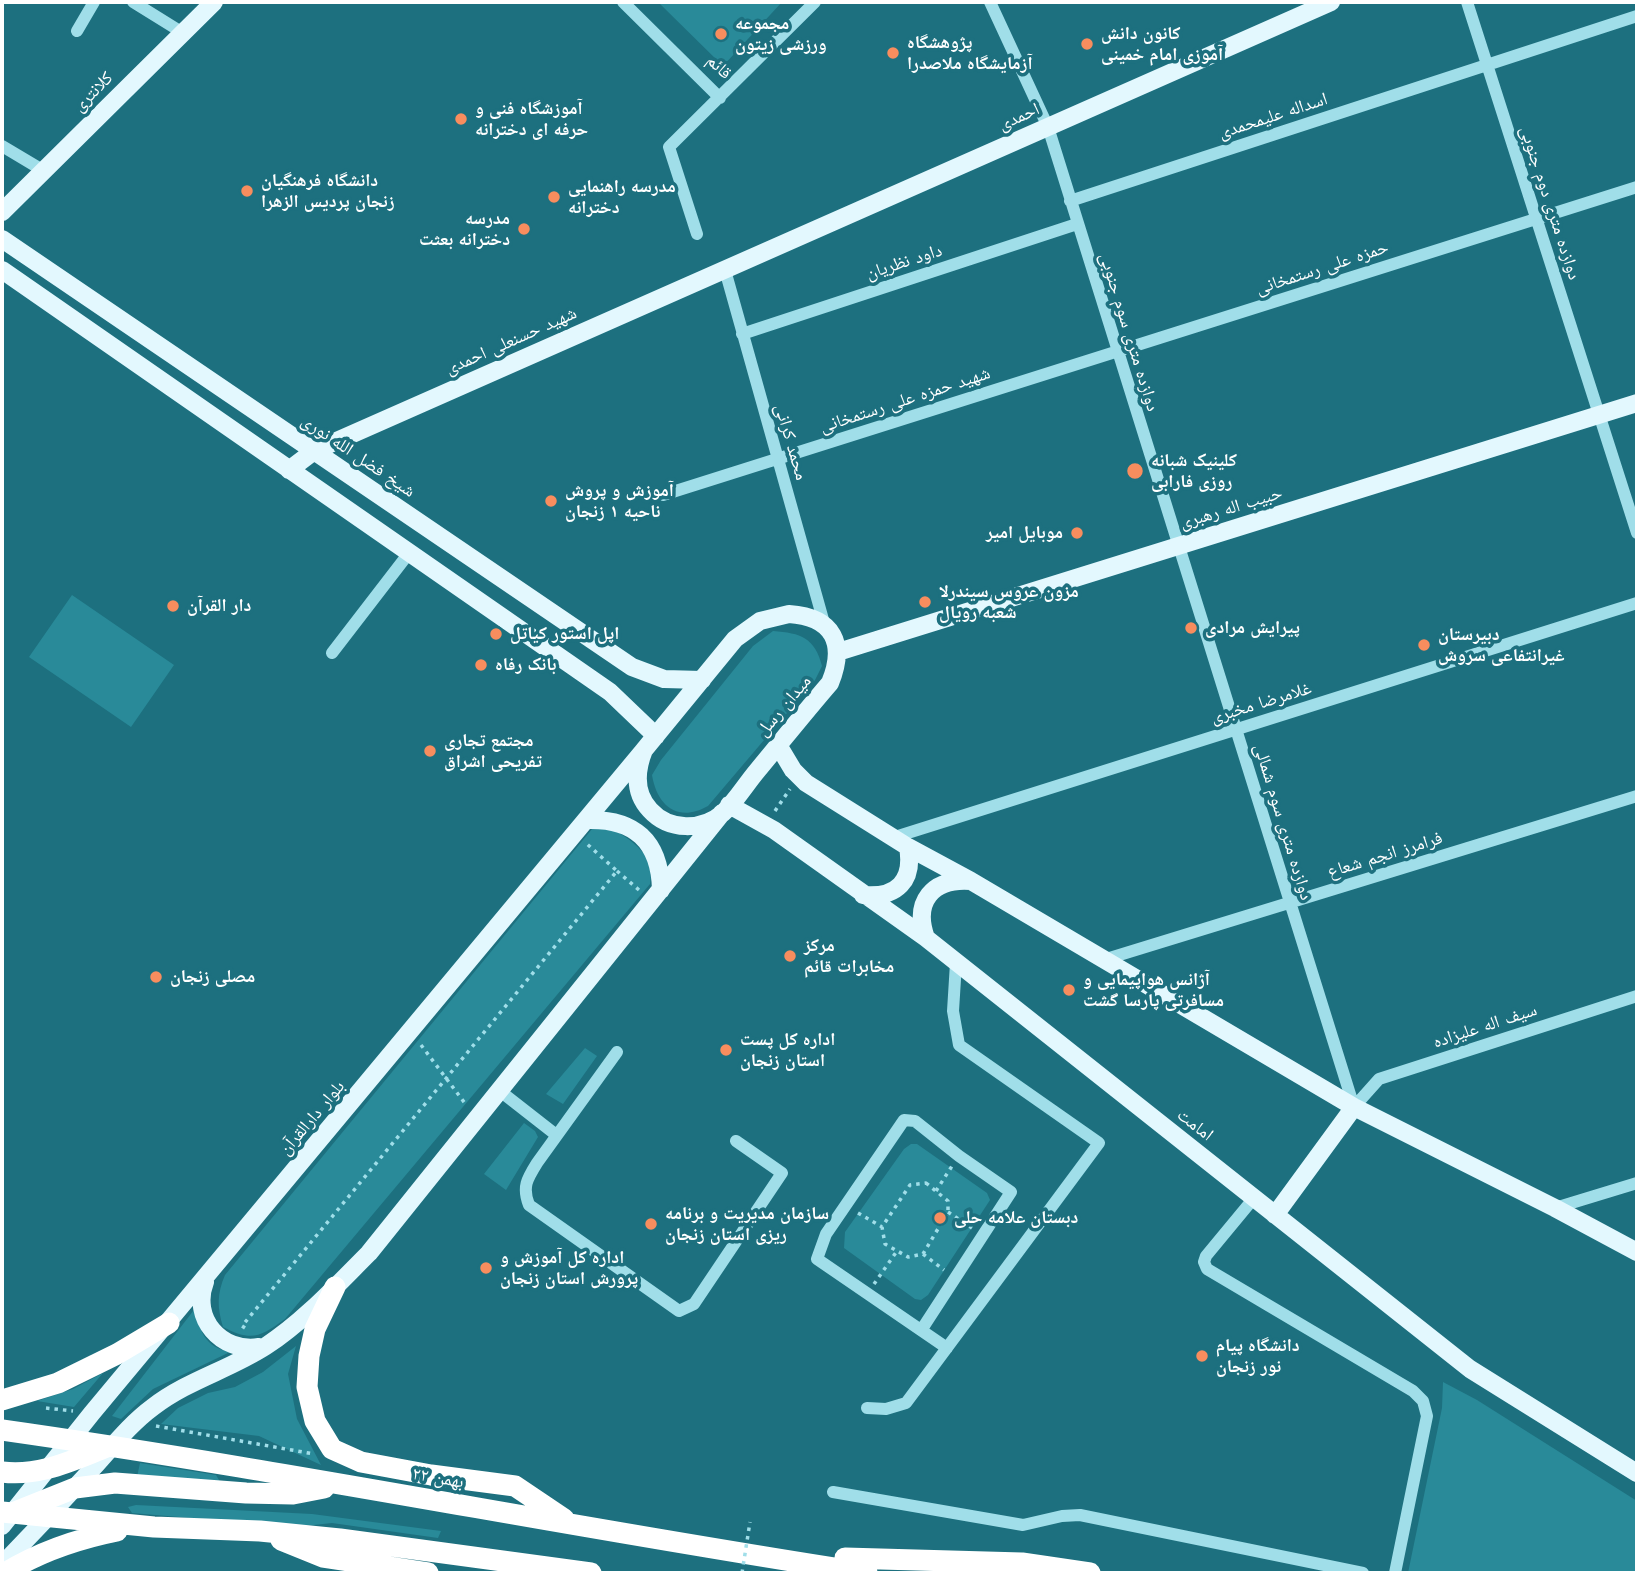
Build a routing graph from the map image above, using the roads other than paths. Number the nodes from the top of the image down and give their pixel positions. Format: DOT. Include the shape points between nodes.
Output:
graph roads {
  1 [pos="94,2"];
  2 [pos="133,2"];
  3 [pos="214,2"];
  4 [pos="623,2"];
  5 [pos="815,2"];
  6 [pos="990,2"];
  7 [pos="1331,2"];
  8 [pos="1467,2"];
  9 [pos="1637,16"];
  10 [pos="77,31"];
  11 [pos="183,33"];
  12 [pos="1488,65"];
  13 [pos="720,98"];
  14 [pos="1048,127"];
  15 [pos="2,146"];
  16 [pos="44,171"];
  17 [pos="1637,187"];
  18 [pos="1070,201"];
  19 [pos="2,212"];
  20 [pos="1537,218"];
  21 [pos="1077,224"];
  22 [pos="697,234"];
  23 [pos="2,239"];
  24 [pos="2,270"];
  25 [pos="724,270"];
  26 [pos="742,334"];
  27 [pos="1117,351"];
  28 [pos="1637,403"];
  29 [pos="1600,415"];
  30 [pos="314,451"];
  31 [pos="777,458"];
  32 [pos="289,470"];
  33 [pos="663,495"];
  34 [pos="1637,533"];
  35 [pos="1178,546"];
  36 [pos="409,553"];
  37 [pos="1637,603"];
  38 [pos="824,623"];
  39 [pos="838,652"];
  40 [pos="332,653"];
  41 [pos="702,680"];
  42 [pos="1236,729"];
  43 [pos="650,743"];
  44 [pos="778,745"];
  45 [pos="1637,796"];
  46 [pos="726,809"];
  47 [pos="580,827"];
  48 [pos="902,842"];
  49 [pos="971,881"];
  50 [pos="863,895"];
  51 [pos="656,896"];
  52 [pos="1290,902"];
  53 [pos="926,938"];
  54 [pos="1103,960"];
  55 [pos="956,964"];
  56 [pos="1637,996"];
  57 [pos="617,1052"];
  58 [pos="500,1091"];
  59 [pos="1354,1107"];
  60 [pos="555,1135"];
  61 [pos="736,1141"];
  62 [pos="1637,1183"];
  63 [pos="1254,1198"];
  64 [pos="1555,1208"];
  65 [pos="1275,1215"];
  66 [pos="1637,1252"];
  67 [pos="208,1275"];
  68 [pos="335,1287"];
  69 [pos="169,1323"];
  70 [pos="922,1329"];
  71 [pos="265,1346"];
  72 [pos="947,1348"];
  73 [pos="2,1400"];
  74 [pos="867,1408"];
  75 [pos="8,1431"];
  76 [pos="70,1440"];
  77 [pos="111,1446"];
  78 [pos="47,1470"];
  79 [pos="11,1472"];
  80 [pos="1637,1473"];
  81 [pos="343,1485"];
  82 [pos="75,1488"];
  83 [pos="833,1492"];
  84 [pos="5,1517"];
  85 [pos="48,1518"];
  86 [pos="572,1524"];
  87 [pos="142,1526"];
  88 [pos="260,1531"];
  89 [pos="728,1552"];
  90 [pos="2,1565"];
  91 [pos="5,1573"];
  92 [pos="428,1573"];
  93 [pos="591,1573"];
  94 [pos="867,1573"];
  95 [pos="1090,1573"];
  96 [pos="1363,1573"];
  97 [pos="1395,1573"];
  1 -- 10 [label="street"];
  2 -- 11 [label="street"];
  3 -- 11 [label="main road, کلانتری"];
  4 -- 13 [label="street, قائم"];
  5 -- 13 [label="street, قائم"];
  6 -- 14 [label="street, دوازده متری سوم جنوبی"];
  7 -- 14 [label="main road, احمدی"];
  8 -- 12 [label="street, دوازده متری دوم جنوبی"];
  9 -- 12 [label="street, اسداله علیمحمدی"];
  11 -- 16 [label="main road, کلانتری"];
  12 -- 18 [label="street, اسداله علیمحمدی"];
  12 -- 20 [label="street, دوازده متری دوم جنوبی"];
  13 -- 22 [label="street" via="669,147"];
  14 -- 18 [label="street, دوازده متری سوم جنوبی"];
  14 -- 25 [label="main road, احمدی"];
  15 -- 16 [label="street"];
  16 -- 19 [label="main road, کلانتری"];
  17 -- 20 [label="street, حمزه علی رستمخانی"];
  18 -- 21 [label="street, دوازده متری سوم جنوبی"];
  20 -- 27 [label="street, حمزه علی رستمخانی"];
  20 -- 29 [label="street, دوازده متری دوم جنوبی"];
  21 -- 26 [label="street, داود نظریان"];
  21 -- 27 [label="street, دوازده متری سوم جنوبی"];
  23 -- 30 [label="main road, شیخ فضل الله نوری"];
  24 -- 32 [label="main road"];
  25 -- 26 [label="street, محمد کرانی"];
  25 -- 30 [label="main road, شهید حسنعلی احمدی"];
  26 -- 31 [label="street, محمد کرانی"];
  27 -- 31 [label="street, شهید حمزه علی رستمخانی"];
  27 -- 35 [label="street, دوازده متری سوم جنوبی"];
  28 -- 29 [label="main road, حبیب اله رهبری"];
  29 -- 34 [label="street, دوازده متری دوم جنوبی"];
  29 -- 35 [label="main road, حبیب اله رهبری"];
  30 -- 32 [label="main road, شهید حسنعلی احمدی"];
  30 -- 41 [label="main road, شیخ فضل الله نوری" via="632,667 664,679"];
  31 -- 33 [label="street, شهید حمزه علی رستمخانی"];
  31 -- 38 [label="street, محمد کرانی"];
  32 -- 36 [label="main road"];
  35 -- 39 [label="main road, حبیب اله رهبری"];
  35 -- 42 [label="street, دوازده متری سوم شمالی"];
  36 -- 40 [label="street"];
  36 -- 43 [label="main road" via="610,692"];
  37 -- 42 [label="street, غلامرضا مخبری"];
  38 -- 39 [label="main road"];
  38 -- 41 [label="main road, میدان رسل" via="807,615 789,614 760,621 735,639"];
  39 -- 44 [label="main road, میدان رسل" via="830,683"];
  41 -- 43 [label="main road, میدان رسل"];
  42 -- 48 [label="street, غلامرضا مخبری"];
  42 -- 52 [label="street, دوازده متری سوم شمالی"];
  43 -- 46 [label="main road, میدان رسل" via="638,764 637,781 641,796 656,815 677,826 693,827"];
  43 -- 47 [label="main road, بلوار دارالقرآن"];
  44 -- 46 [label="main road, میدان رسل"];
  44 -- 48 [label="main road" via="799,776"];
  45 -- 52 [label="street, فرامرز انجم شعاع"];
  46 -- 50 [label="main road, امامت" via="765,824"];
  46 -- 51 [label="main road"];
  47 -- 51 [label="main road" via="606,819 642,835 661,870"];
  47 -- 67 [label="main road, بلوار دارالقرآن"];
  48 -- 49 [label="main road"];
  48 -- 50 [label="main road" via="911,863 906,878 879,896"];
  49 -- 53 [label="main road" via="940,884 929,894 922,908"];
  49 -- 54 [label="main road"];
  50 -- 53 [label="main road, امامت"];
  51 -- 58 [label="main road"];
  52 -- 54 [label="street, فرامرز انجم شعاع"];
  52 -- 59 [label="street, دوازده متری سوم شمالی"];
  53 -- 55 [label="main road, امامت"];
  54 -- 59 [label="main road"];
  55 -- 63 [label="main road, امامت"];
  55 -- 72 [label="street" via="953,1011 958,1045 1100,1143"];
  56 -- 59 [label="street, سیف اله علیزاده" via="1379,1079"];
  57 -- 60 [label="street"];
  58 -- 60 [label="street"];
  58 -- 68 [label="main road" via="369,1254"];
  59 -- 64 [label="main road"];
  59 -- 65 [label="main road"];
  60 -- 61 [label="street" via="528,1178 525,1193 529,1205 679,1311 694,1304 782,1173"];
  62 -- 64 [label="street"];
  63 -- 65 [label="main road, امامت"];
  63 -- 97 [label="street" via="1206,1256 1208,1269 1423,1401 1427,1416"];
  64 -- 66 [label="main road"];
  65 -- 80 [label="main road, امامت" via="1470,1369"];
  67 -- 69 [label="main road, بلوار دارالقرآن"];
  67 -- 71 [label="main road" via="202,1291 207,1324 232,1346"];
  68 -- 71 [label="main road"];
  68 -- 86 [label="highway" via="315,1329 307,1387 315,1421 332,1449 361,1462 515,1486"];
  69 -- 73 [label="highway" via="58,1383"];
  69 -- 76 [label="main road, بلوار دارالقرآن"];
  70 -- 70 [label="street" via="817,1259 826,1234 904,1120 915,1121 1011,1192"];
  70 -- 72 [label="street"];
  71 -- 77 [label="main road" via="180,1388"];
  72 -- 74 [label="street" via="906,1403"];
  75 -- 76 [label="highway, ۲۲ بهمن"];
  75 -- 79 [label="highway" via="37,1453 33,1465"];
  76 -- 77 [label="highway, ۲۲ بهمن"];
  76 -- 78 [label="main road, بلوار دارالقرآن"];
  77 -- 78 [label="highway"];
  77 -- 81 [label="highway, ۲۲ بهمن"];
  77 -- 82 [label="main road"];
  78 -- 79 [label="highway"];
  78 -- 84 [label="main road, بلوار دارالقرآن"];
  81 -- 82 [label="highway" via="293,1494 115,1483"];
  81 -- 86 [label="highway, ۲۲ بهمن"];
  82 -- 84 [label="highway"];
  82 -- 85 [label="main road"];
  83 -- 96 [label="street" via="1023,1525 1080,1515"];
  84 -- 85 [label="highway"];
  85 -- 87 [label="highway"];
  85 -- 90 [label="main road"];
  86 -- 89 [label="highway, ۲۲ بهمن"];
  87 -- 88 [label="highway"];
  87 -- 91 [label="highway" via="45,1551"];
  88 -- 92 [label="highway" via="323,1556"];
  88 -- 93 [label="highway"];
  89 -- 94 [label="highway, ۲۲ بهمن"];
  89 -- 95 [label="highway" via="1022,1563"];
}
